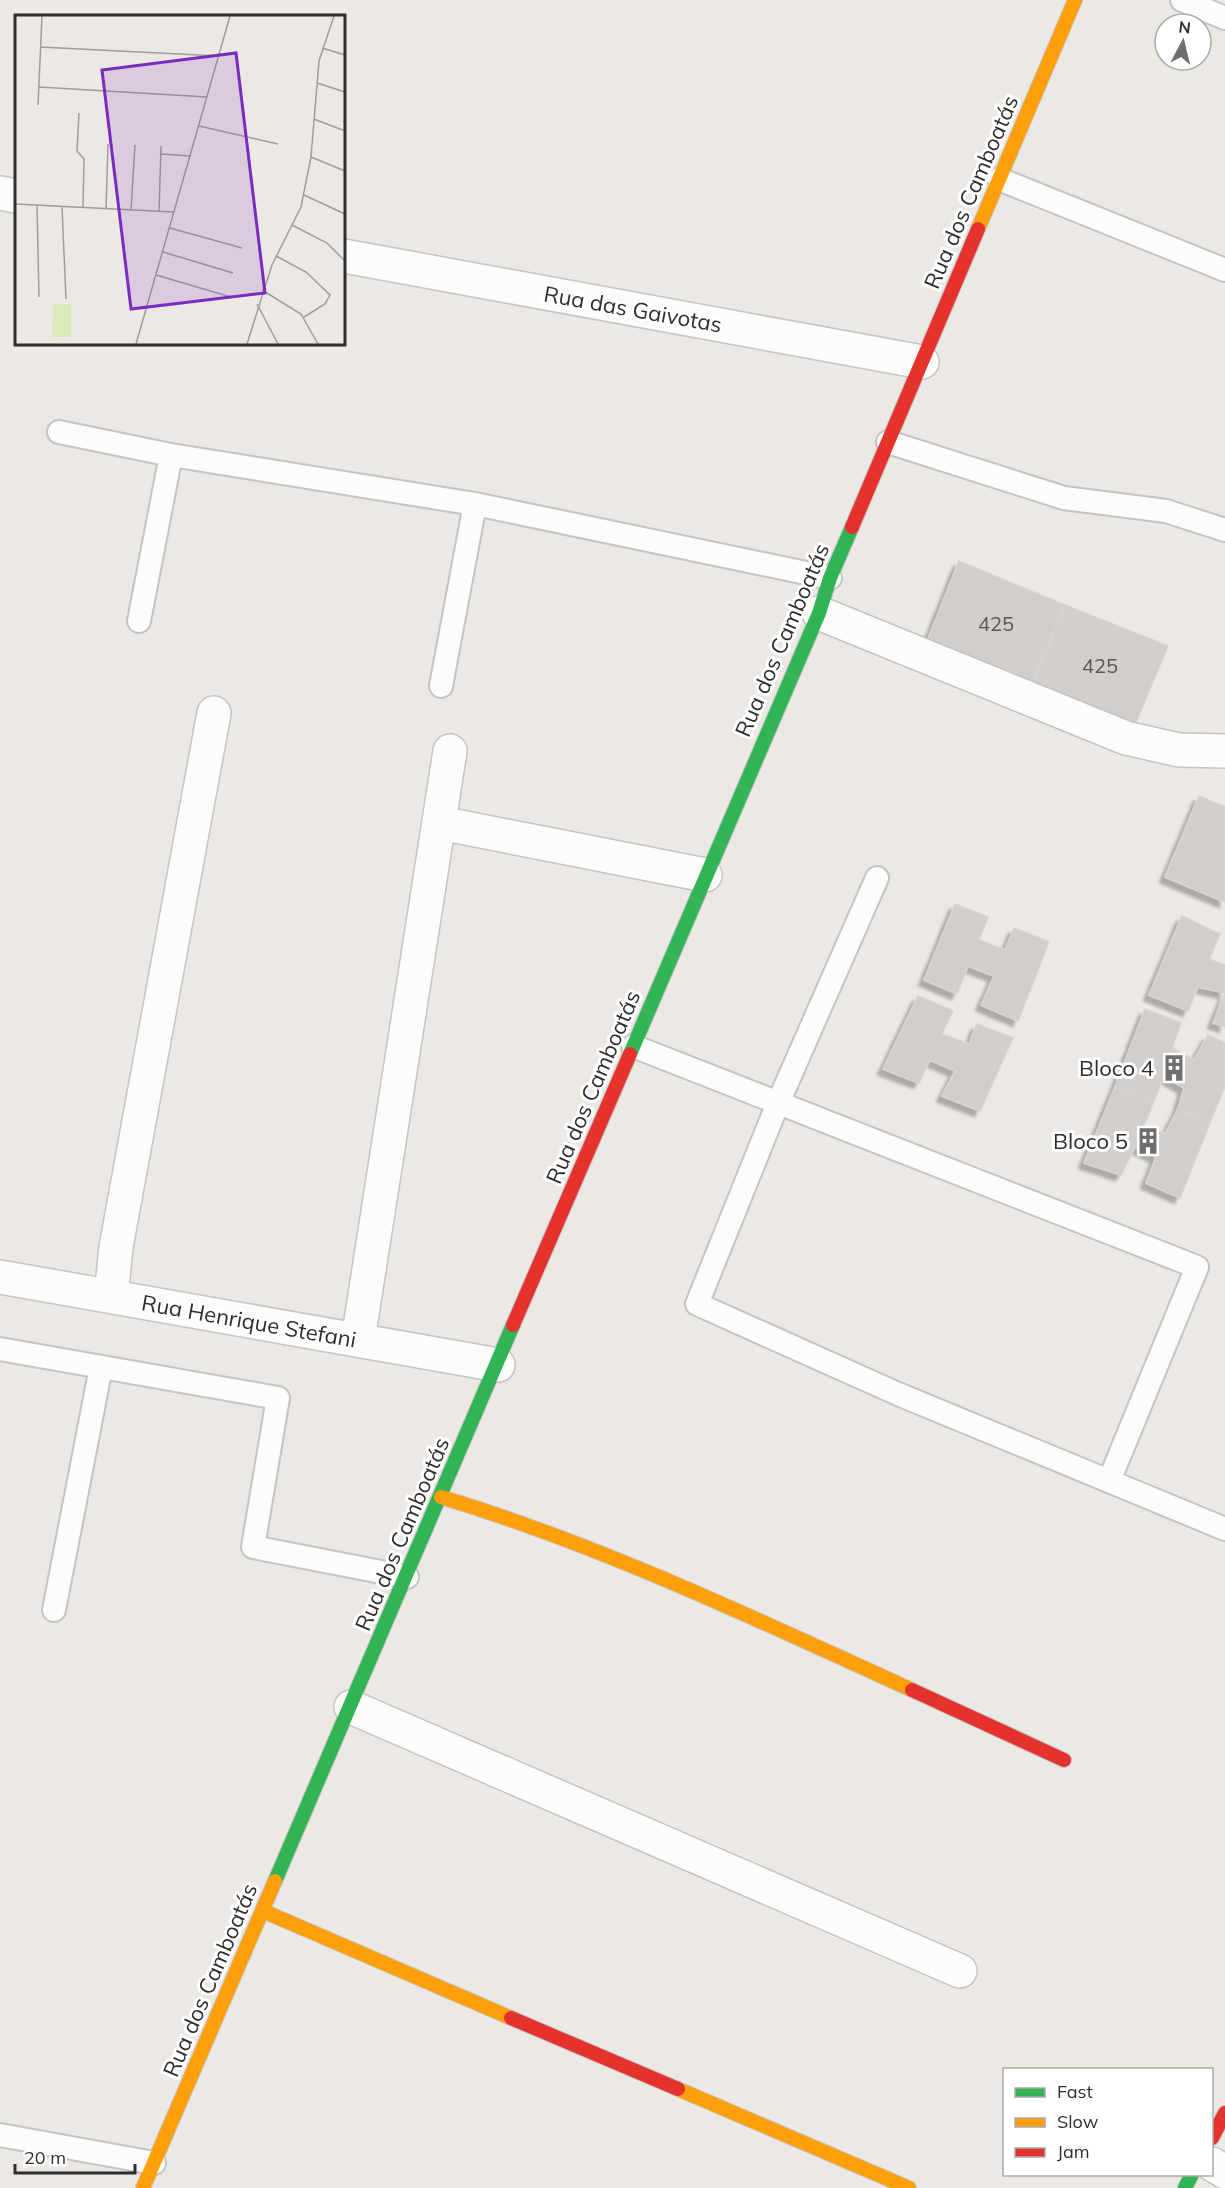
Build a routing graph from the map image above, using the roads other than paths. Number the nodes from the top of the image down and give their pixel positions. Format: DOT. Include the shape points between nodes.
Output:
graph roads {
  1 [pos="1182,0"];
  2 [pos="1068,1"];
  3 [pos="1225,18"];
  4 [pos="999,179"];
  5 [pos="0,193"];
  6 [pos="15,196"];
  7 [pos="345,256"];
  8 [pos="1225,270"];
  9 [pos="922,362"];
  10 [pos="59,432"];
  11 [pos="888,442"];
  12 [pos="171,455"];
  13 [pos="475,504"];
  14 [pos="1225,530"];
  15 [pos="830,578"];
  16 [pos="819,613"];
  17 [pos="139,621"];
  18 [pos="441,686"];
  19 [pos="214,713"];
  20 [pos="450,751"];
  21 [pos="1225,751"];
  22 [pos="440,823"];
  23 [pos="705,874"];
  24 [pos="877,878"];
  25 [pos="633,1046"];
  26 [pos="778,1103"];
  27 [pos="0,1277"];
  28 [pos="111,1296"];
  29 [pos="358,1340"];
  30 [pos="0,1349"];
  31 [pos="498,1365"];
  32 [pos="101,1366"];
  33 [pos="1109,1481"];
  34 [pos="441,1497"];
  35 [pos="1225,1529"];
  36 [pos="407,1577"];
  37 [pos="54,1610"];
  38 [pos="351,1707"];
  39 [pos="1064,1760"];
  40 [pos="263,1911"];
  41 [pos="960,1971"];
  42 [pos="1225,2113"];
  43 [pos="0,2135"];
  44 [pos="1213,2136"];
  45 [pos="154,2163"];
  46 [pos="143,2188"];
  47 [pos="909,2188"];
  1 -- 3 [label="lane"];
  2 -- 4 [label="street, Rua dos Camboatás"];
  4 -- 8 [label="lane"];
  4 -- 9 [label="street, Rua dos Camboatás"];
  5 -- 6 [label="street"];
  7 -- 9 [label="street, Rua das Gaivotas"];
  9 -- 11 [label="street, Rua dos Camboatás"];
  10 -- 12 [label="lane"];
  11 -- 14 [label="lane" via="1064,498 1166,511"];
  11 -- 15 [label="street, Rua dos Camboatás"];
  12 -- 13 [label="lane"];
  12 -- 17 [label="lane"];
  13 -- 15 [label="lane"];
  13 -- 18 [label="lane"];
  15 -- 16 [label="street, Rua dos Camboatás"];
  16 -- 21 [label="street" via="1126,738 1179,750"];
  16 -- 23 [label="street, Rua dos Camboatás"];
  19 -- 28 [label="street" via="116,1247"];
  20 -- 22 [label="street"];
  22 -- 23 [label="street"];
  22 -- 29 [label="street"];
  23 -- 25 [label="street, Rua dos Camboatás"];
  24 -- 26 [label="lane"];
  25 -- 26 [label="lane"];
  25 -- 31 [label="street, Rua dos Camboatás"];
  26 -- 33 [label="lane" via="697,1304 898,1394"];
  26 -- 33 [label="lane" via="1197,1266"];
  27 -- 28 [label="street, Rua Henrique Stefani"];
  28 -- 29 [label="street, Rua Henrique Stefani"];
  29 -- 31 [label="street, Rua Henrique Stefani"];
  30 -- 32 [label="lane"];
  31 -- 34 [label="street, Rua dos Camboatás"];
  32 -- 36 [label="lane" via="278,1398 253,1547"];
  32 -- 37 [label="lane"];
  33 -- 35 [label="lane"];
  34 -- 36 [label="street, Rua dos Camboatás"];
  34 -- 39 [label="street" via="501,1515 729,1607"];
  36 -- 38 [label="street, Rua dos Camboatás"];
  38 -- 40 [label="street, Rua dos Camboatás"];
  38 -- 41 [label="street"];
  40 -- 45 [label="street, Rua dos Camboatás"];
  40 -- 47 [label="street"];
  42 -- 44 [label="street"];
  43 -- 45 [label="lane"];
  45 -- 46 [label="street, Rua dos Camboatás"];
}
